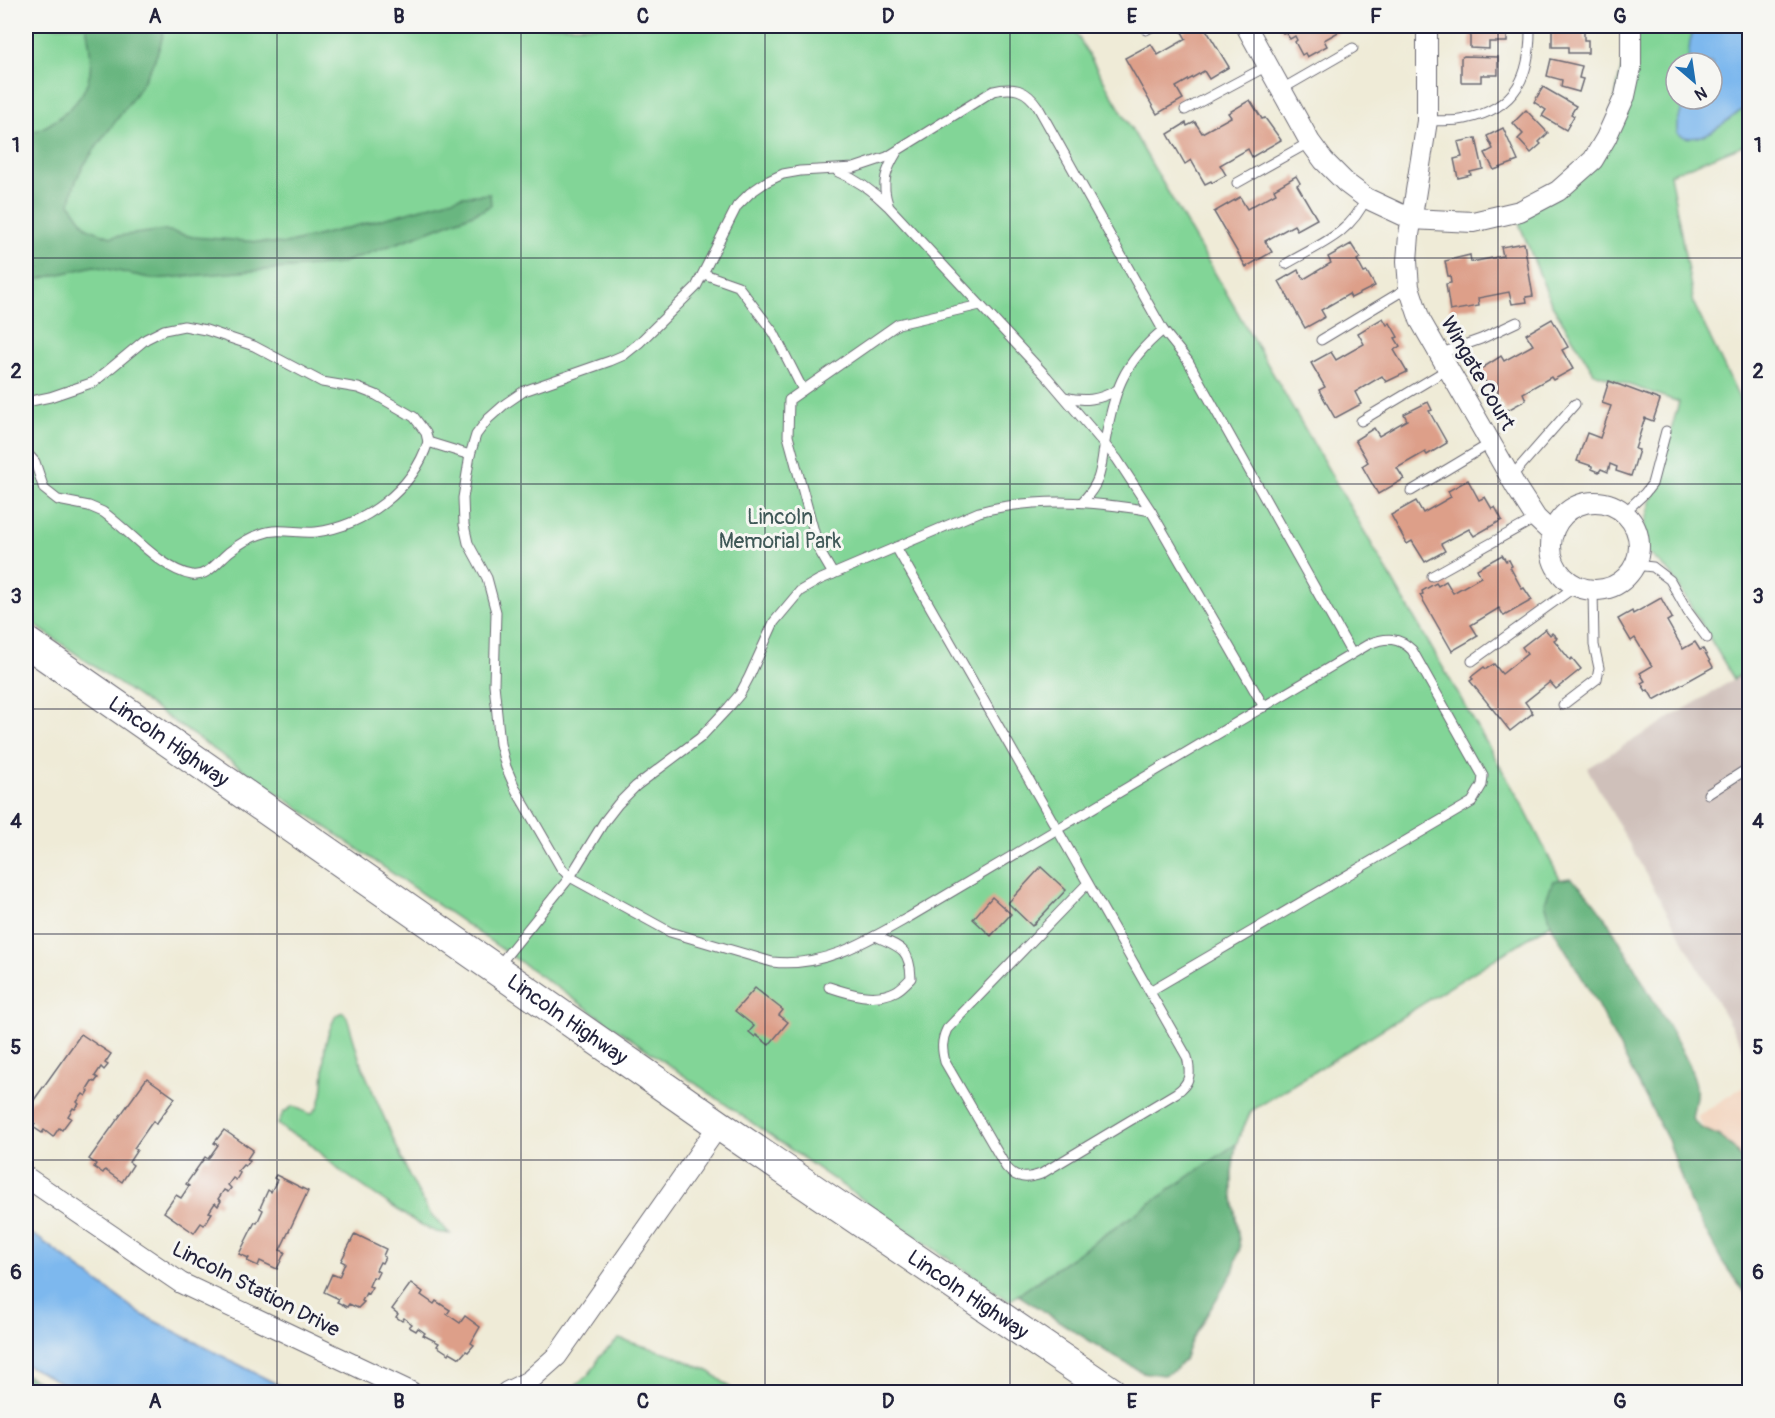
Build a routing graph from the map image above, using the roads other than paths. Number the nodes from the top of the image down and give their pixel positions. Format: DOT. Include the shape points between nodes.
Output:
graph roads {
  1 [pos="1246,26"];
  2 [pos="1427,26"];
  3 [pos="1530,26"];
  4 [pos="1631,26"];
  5 [pos="1353,48"];
  6 [pos="1269,65"];
  7 [pos="1282,89"];
  8 [pos="1185,110"];
  9 [pos="1427,121"];
  10 [pos="1310,142"];
  11 [pos="898,152"];
  12 [pos="835,170"];
  13 [pos="1237,183"];
  14 [pos="1366,198"];
  15 [pos="888,206"];
  16 [pos="1411,219"];
  17 [pos="1286,264"];
  18 [pos="704,274"];
  19 [pos="1409,286"];
  20 [pos="980,306"];
  21 [pos="1517,322"];
  22 [pos="1163,330"];
  23 [pos="1321,340"];
  24 [pos="1444,362"];
  25 [pos="803,390"];
  26 [pos="1117,390"];
  27 [pos="1065,397"];
  28 [pos="26,402"];
  29 [pos="1575,404"];
  30 [pos="1361,421"];
  31 [pos="1666,431"];
  32 [pos="428,442"];
  33 [pos="1491,443"];
  34 [pos="1105,444"];
  35 [pos="26,452"];
  36 [pos="470,455"];
  37 [pos="1510,477"];
  38 [pos="1411,491"];
  39 [pos="1083,501"];
  40 [pos="1151,511"];
  41 [pos="1624,513"];
  42 [pos="1536,518"];
  43 [pos="1553,534"];
  44 [pos="896,547"];
  45 [pos="1635,565"];
  46 [pos="833,574"];
  47 [pos="1432,576"];
  48 [pos="1584,588"];
  49 [pos="1707,638"];
  50 [pos="26,642"];
  51 [pos="1352,654"];
  52 [pos="1472,661"];
  53 [pos="1563,705"];
  54 [pos="1264,707"];
  55 [pos="1749,767"];
  56 [pos="1708,794"];
  57 [pos="1057,829"];
  58 [pos="570,878"];
  59 [pos="1088,883"];
  60 [pos="875,936"];
  61 [pos="496,969"];
  62 [pos="829,987"];
  63 [pos="1150,991"];
  64 [pos="719,1125"];
  65 [pos="26,1177"];
  66 [pos="411,1392"];
  67 [pos="507,1392"];
  68 [pos="1111,1392"];
  1 -- 6 [label="street"];
  2 -- 9 [label="street, Wingate Court"];
  3 -- 9 [label="lane" via="1526,71 1513,94 1492,110 1464,120"];
  4 -- 16 [label="street" via="1631,68 1616,118 1593,160 1558,191 1515,213 1473,222"];
  5 -- 7 [label="lane"];
  6 -- 7 [label="street"];
  6 -- 8 [label="lane"];
  7 -- 10 [label="street"];
  9 -- 16 [label="street, Wingate Court"];
  10 -- 13 [label="lane"];
  10 -- 14 [label="street" via="1324,161"];
  11 -- 12 [label="lane" via="854,168"];
  11 -- 15 [label="lane" via="885,174"];
  11 -- 22 [label="lane" via="993,91 1004,88 1031,97"];
  12 -- 15 [label="lane" via="854,178"];
  12 -- 18 [label="lane" via="783,174 750,193 727,223"];
  14 -- 16 [label="street"];
  14 -- 17 [label="lane" via="1345,230"];
  15 -- 20 [label="lane"];
  16 -- 19 [label="street, Wingate Court"];
  18 -- 25 [label="lane" via="738,286 774,333"];
  18 -- 36 [label="lane" via="690,294 624,354 524,391 505,404 477,435"];
  19 -- 23 [label="lane"];
  19 -- 24 [label="street, Wingate Court" via="1420,320"];
  20 -- 25 [label="lane" via="898,324"];
  20 -- 27 [label="lane"];
  21 -- 24 [label="lane"];
  22 -- 26 [label="lane" via="1129,364"];
  22 -- 51 [label="lane" via="1188,361"];
  24 -- 30 [label="lane"];
  24 -- 33 [label="street, Wingate Court"];
  25 -- 46 [label="lane" via="789,400 788,436 819,550"];
  26 -- 27 [label="lane" via="1098,399"];
  26 -- 34 [label="lane"];
  27 -- 34 [label="lane"];
  28 -- 32 [label="lane" via="94,382 146,339 184,326 254,346 321,382 376,394 414,417"];
  29 -- 37 [label="lane"];
  31 -- 41 [label="lane" via="1652,484"];
  32 -- 35 [label="lane" via="424,455 401,486 354,523 313,532 261,533 208,571 193,575 171,567 102,512 58,500 44,489 35,462"];
  32 -- 36 [label="lane"];
  33 -- 37 [label="street, Wingate Court"];
  33 -- 38 [label="lane"];
  34 -- 39 [label="lane" via="1098,481"];
  34 -- 40 [label="lane"];
  36 -- 58 [label="lane" via="464,525 468,543 487,578 496,612 494,684 500,744 516,790"];
  37 -- 42 [label="street, Wingate Court"];
  39 -- 40 [label="lane"];
  39 -- 44 [label="lane" via="1032,502 979,512"];
  40 -- 54 [label="lane"];
  41 -- 43 [label="street" via="1602,503 1577,506 1566,513"];
  41 -- 45 [label="street" via="1637,533"];
  42 -- 43 [label="street, Wingate Court"];
  42 -- 47 [label="lane"];
  43 -- 48 [label="street" via="1551,546 1558,569 1566,579"];
  44 -- 46 [label="lane"];
  44 -- 57 [label="lane"];
  45 -- 48 [label="street" via="1627,576 1606,589"];
  45 -- 49 [label="lane" via="1653,567 1670,580"];
  46 -- 58 [label="lane" via="800,591 787,604 774,622 740,694 700,738 618,804"];
  48 -- 52 [label="lane"];
  48 -- 53 [label="lane" via="1599,668 1597,679"];
  50 -- 61 [label="main road, Lincoln Highway"];
  51 -- 54 [label="lane"];
  51 -- 63 [label="lane" via="1379,640 1399,640 1412,650 1483,776 1472,802"];
  54 -- 57 [label="lane"];
  55 -- 56 [label="lane"];
  57 -- 59 [label="lane"];
  57 -- 60 [label="lane"];
  58 -- 60 [label="lane" via="670,932 772,962 824,959"];
  58 -- 61 [label="lane"];
  59 -- 63 [label="lane"];
  59 -- 63 [label="lane" via="946,1029 943,1037 945,1062 1006,1167 1016,1176 1031,1178 1041,1174 1183,1088 1191,1075 1187,1057"];
  60 -- 62 [label="lane" via="898,947 911,961 911,978 897,990 878,996"];
  61 -- 64 [label="main road, Lincoln Highway"];
  64 -- 67 [label="street" via="557,1356 529,1381"];
  64 -- 68 [label="main road, Lincoln Highway"];
  65 -- 66 [label="street, Lincoln Station Drive" via="181,1283"];
}
